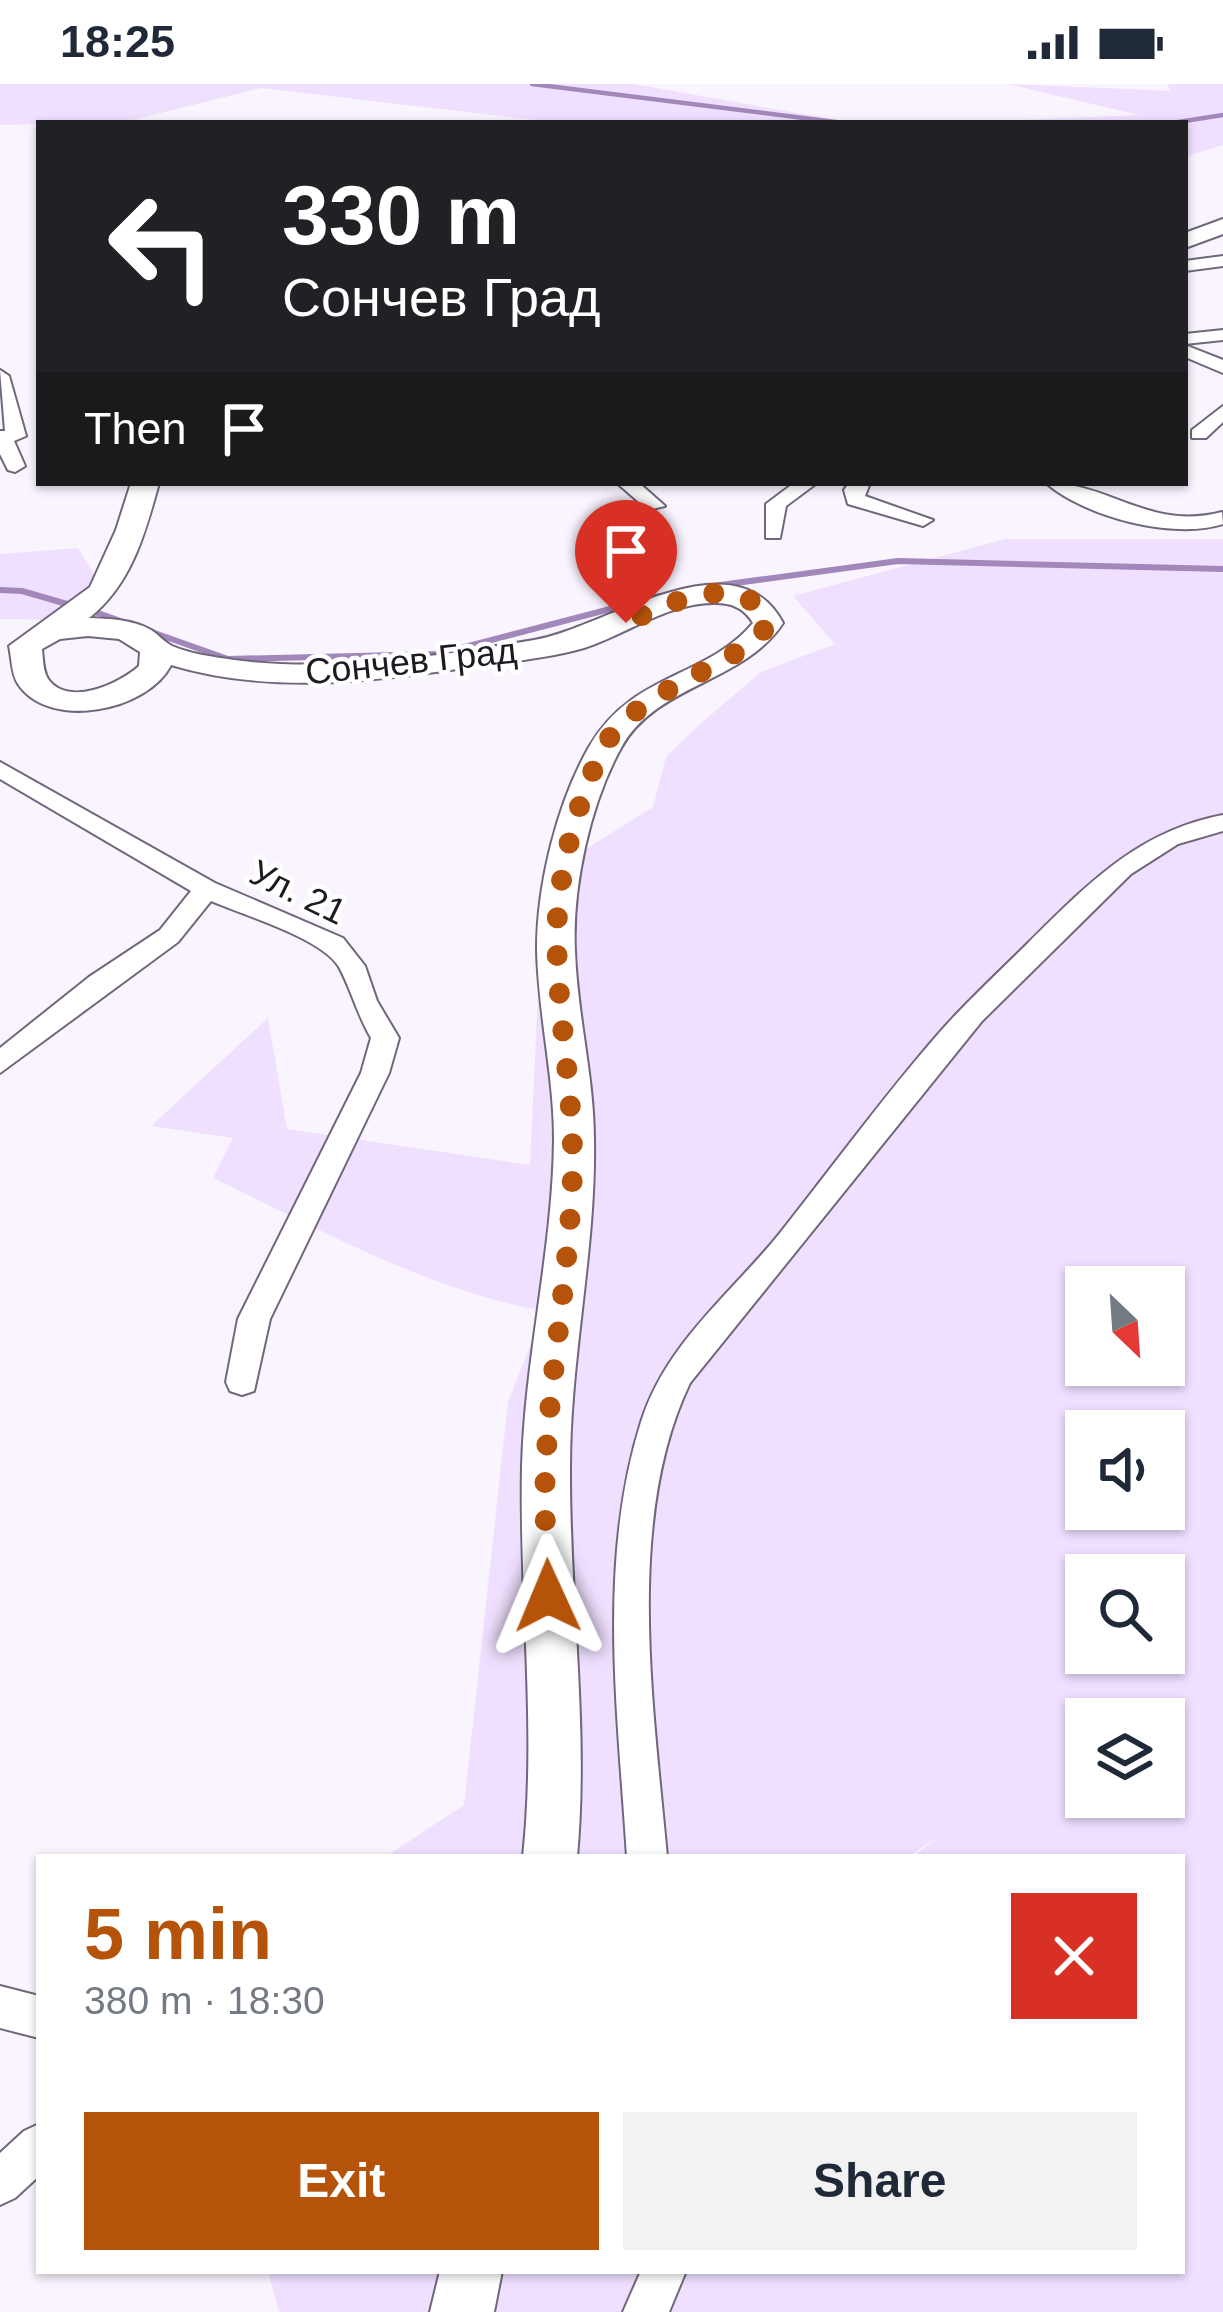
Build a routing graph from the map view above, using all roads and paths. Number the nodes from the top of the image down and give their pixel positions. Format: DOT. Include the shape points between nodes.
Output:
graph roads {
  1 [pos="1223,226"];
  2 [pos="1188,240"];
  3 [pos="1223,261"];
  4 [pos="1188,266"];
  5 [pos="1223,335"];
  6 [pos="1188,339"];
  7 [pos="1188,351"];
  8 [pos="1223,367"];
  9 [pos="0,376"];
  10 [pos="1223,412"];
  11 [pos="1199,434"];
  12 [pos="6,436"];
  13 [pos="15,466"];
  14 [pos="144,486"];
  15 [pos="631,486"];
  16 [pos="803,486"];
  17 [pos="857,486"];
  18 [pos="1061,486"];
  19 [pos="655,506"];
  20 [pos="1222,518"];
  21 [pos="923,520"];
  22 [pos="131,530"];
  23 [pos="773,534"];
  24 [pos="26,645"];
  25 [pos="152,645"];
  26 [pos="287,674"];
  27 [pos="124,691"];
  28 [pos="0,695"];
  29 [pos="59,697"];
  30 [pos="0,770"];
  31 [pos="1223,823"];
  32 [pos="206,889"];
  33 [pos="0,1063"];
  34 [pos="242,1382"];
  35 [pos="550,1854"];
  36 [pos="646,1854"];
  37 [pos="0,2007"];
  38 [pos="36,2016"];
  39 [pos="36,2149"];
  40 [pos="0,2183"];
  41 [pos="470,2274"];
  42 [pos="664,2274"];
  43 [pos="665,2274"];
  44 [pos="462,2312"];
  45 [pos="646,2312"];
  46 [pos="670,2312"];
  1 -- 2 [label="main road"];
  3 -- 4 [label="street"];
  5 -- 6 [label="street"];
  7 -- 8 [label="street"];
  9 -- 12 [label="street"];
  10 -- 11 [label="street"];
  12 -- 13 [label="street"];
  14 -- 22 [label="main road"];
  15 -- 19 [label="street"];
  16 -- 23 [label="street" via="776,504"];
  17 -- 21 [label="street" via="856,500 865,506"];
  18 -- 20 [label="street" via="1170,522"];
  22 -- 24 [label="main road" via="103,592"];
  22 -- 25 [label="main road" via="134,624"];
  24 -- 25 [label="main road" via="122,629"];
  24 -- 29 [label="main road" via="30,678"];
  25 -- 26 [label="main road" via="229,672"];
  25 -- 27 [label="main road" via="154,668"];
  26 -- 27 [label="main road"];
  26 -- 35 [label="main road, Сончев Град" via="547,647 705,594 750,600 768,622 757,639 621,723 583,800 566,865 556,946 574,1136 546,1460"];
  27 -- 29 [label="main road"];
  28 -- 29 [label="main road"];
  30 -- 32 [label="street, Ул. 21"];
  31 -- 36 [label="street" via="1151,846 1075,912 952,1036 769,1269 687,1353 657,1424 632,1562"];
  32 -- 33 [label="street" via="169,936"];
  32 -- 34 [label="street, Ул. 21" via="334,944 385,1038 254,1318"];
  37 -- 38 [label="street"];
  39 -- 40 [label="street"];
  41 -- 44 [label="main road"];
  42 -- 45 [label="street"];
  43 -- 46 [label="street"];
}
